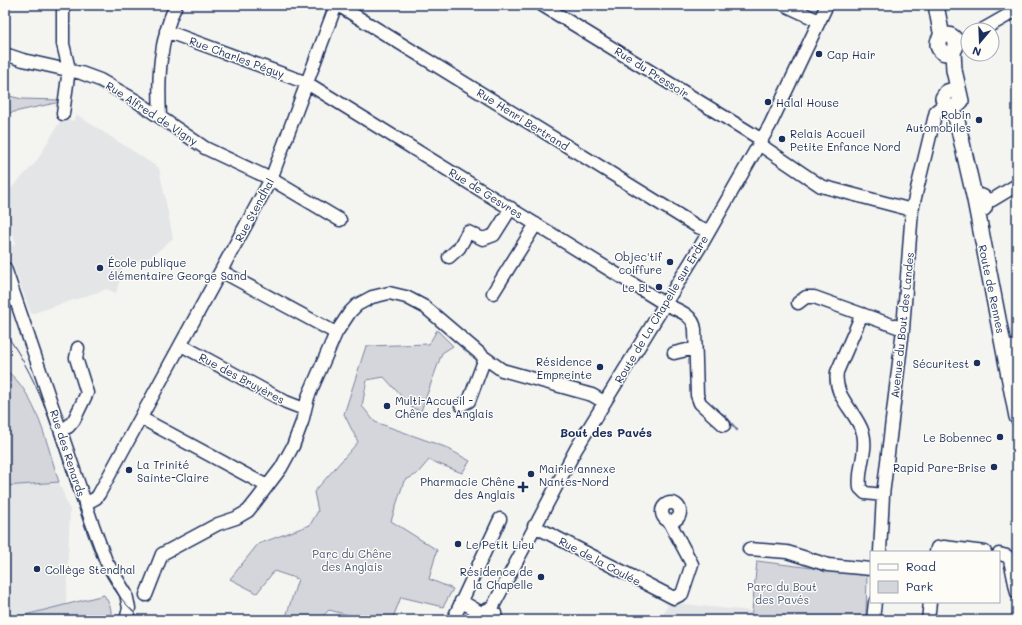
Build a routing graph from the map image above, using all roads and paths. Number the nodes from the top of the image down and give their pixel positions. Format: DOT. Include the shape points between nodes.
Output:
graph roads {
  1 [pos="63,5"];
  2 [pos="176,5"];
  3 [pos="337,5"];
  4 [pos="542,5"];
  5 [pos="785,5"];
  6 [pos="827,5"];
  7 [pos="936,5"];
  8 [pos="1017,10"];
  9 [pos="819,21"];
  10 [pos="996,22"];
  11 [pos="166,31"];
  12 [pos="952,44"];
  13 [pos="5,54"];
  14 [pos="69,69"];
  15 [pos="307,83"];
  16 [pos="953,100"];
  17 [pos="63,114"];
  18 [pos="160,117"];
  19 [pos="760,142"];
  20 [pos="272,179"];
  21 [pos="1017,185"];
  22 [pos="980,202"];
  23 [pos="511,208"];
  24 [pos="912,210"];
  25 [pos="340,220"];
  26 [pos="536,224"];
  27 [pos="709,231"];
  28 [pos="449,257"];
  29 [pos="5,268"];
  30 [pos="221,271"];
  31 [pos="8,279"];
  32 [pos="494,293"];
  33 [pos="798,303"];
  34 [pos="665,304"];
  35 [pos="862,314"];
  36 [pos="903,329"];
  37 [pos="336,333"];
  38 [pos="181,345"];
  39 [pos="1014,346"];
  40 [pos="78,348"];
  41 [pos="695,348"];
  42 [pos="674,352"];
  43 [pos="485,358"];
  44 [pos="1017,378"];
  45 [pos="604,402"];
  46 [pos="461,404"];
  47 [pos="304,409"];
  48 [pos="1017,417"];
  49 [pos="141,418"];
  50 [pos="724,425"];
  51 [pos="60,428"];
  52 [pos="267,486"];
  53 [pos="883,495"];
  54 [pos="85,504"];
  55 [pos="500,519"];
  56 [pos="670,521"];
  57 [pos="534,526"];
  58 [pos="749,549"];
  59 [pos="880,551"];
  60 [pos="936,551"];
  61 [pos="969,551"];
  62 [pos="1000,554"];
  63 [pos="870,569"];
  64 [pos="1017,593"];
  65 [pos="146,595"];
  66 [pos="461,600"];
  67 [pos="875,603"];
  68 [pos="930,603"];
  69 [pos="487,616"];
  70 [pos="126,620"];
  71 [pos="453,620"];
  72 [pos="873,620"];
  73 [pos="928,620"];
  1 -- 14 [label="street" via="63,44"];
  2 -- 11 [label="street"];
  3 -- 15 [label="street, Rue Stendhal"];
  3 -- 27 [label="street, Rue Henri Bertrand" via="698,227"];
  4 -- 19 [label="street, Rue du Pressoir"];
  5 -- 9 [label="street"];
  6 -- 9 [label="street, Route de La Chapelle sur Erdre"];
  7 -- 12 [label="main road, Route de Rennes"];
  8 -- 10 [label="street"];
  9 -- 19 [label="street, Route de La Chapelle sur Erdre"];
  11 -- 15 [label="street, Rue Charles Péguy"];
  11 -- 18 [label="street" via="158,84"];
  12 -- 16 [label="main road, Route de Rennes"];
  13 -- 14 [label="street, Rue Alfred de Vigny"];
  14 -- 17 [label="street"];
  14 -- 18 [label="street, Rue Alfred de Vigny" via="100,80"];
  15 -- 20 [label="street, Rue Stendhal"];
  15 -- 23 [label="street, Rue de Gesvres"];
  16 -- 22 [label="main road, Route de Rennes" via="976,179"];
  16 -- 24 [label="street, Avenue du Bout des Landes" via="938,108 935,116"];
  18 -- 20 [label="street, Rue Alfred de Vigny" via="205,148"];
  19 -- 24 [label="street, Rue du Pressoir" via="821,186"];
  19 -- 27 [label="street, Route de La Chapelle sur Erdre"];
  20 -- 25 [label="street, Rue Alfred de Vigny"];
  20 -- 30 [label="street, Rue Stendhal"];
  21 -- 22 [label="street" via="992,200"];
  22 -- 39 [label="main road, Route de Rennes"];
  22 -- 48 [label="main road, Route de Rennes"];
  23 -- 26 [label="street, Rue de Gesvres"];
  23 -- 28 [label="street" via="494,235 483,239 468,232 459,248"];
  24 -- 36 [label="street, Avenue du Bout des Landes"];
  26 -- 32 [label="street"];
  26 -- 34 [label="street, Rue de Gesvres"];
  27 -- 34 [label="street, Route de La Chapelle sur Erdre"];
  29 -- 31 [label="street, Rue des Renards"];
  30 -- 37 [label="street"];
  30 -- 38 [label="street, Rue Stendhal"];
  31 -- 51 [label="street, Rue des Renards"];
  33 -- 35 [label="street" via="806,297 814,297"];
  34 -- 41 [label="street, Rue de Gesvres" via="689,316 694,324"];
  34 -- 45 [label="street, Route de La Chapelle sur Erdre"];
  35 -- 36 [label="street"];
  35 -- 53 [label="street" via="837,372 836,380 841,397 863,434 860,488 865,493"];
  36 -- 53 [label="street, Avenue du Bout des Landes"];
  37 -- 43 [label="street" via="350,312 364,301 381,294 398,295 425,307"];
  37 -- 47 [label="street" via="314,380"];
  38 -- 47 [label="street, Rue des Bruyères" via="286,402"];
  38 -- 49 [label="street, Rue Stendhal"];
  39 -- 44 [label="main road, Route de Rennes"];
  40 -- 51 [label="street" via="76,358 87,393 74,420 68,427"];
  41 -- 42 [label="street"];
  41 -- 50 [label="street, Rue de Gesvres" via="697,395 700,403"];
  43 -- 45 [label="street" via="502,370 592,395"];
  43 -- 46 [label="street" via="469,401"];
  45 -- 57 [label="street, Route de La Chapelle sur Erdre"];
  47 -- 52 [label="street" via="288,457"];
  49 -- 52 [label="street"];
  49 -- 54 [label="street, Rue Stendhal" via="96,498"];
  51 -- 54 [label="street, Rue des Renards"];
  52 -- 65 [label="street" via="248,511 162,554"];
  53 -- 59 [label="street, Avenue du Bout des Landes"];
  54 -- 70 [label="street, Rue des Renards" via="106,561 126,594 129,608"];
  55 -- 66 [label="street"];
  56 -- 57 [label="street, Rue de la Coulée" via="692,564 682,594 674,598"];
  57 -- 69 [label="street, Route de La Chapelle sur Erdre"];
  58 -- 63 [label="street" via="787,552 828,565"];
  60 -- 61 [label="street" via="937,548 944,547"];
  62 -- 64 [label="street" via="1010,560"];
  66 -- 69 [label="street"];
  66 -- 71 [label="street"];
  67 -- 72 [label="street"];
  68 -- 73 [label="street"];
}
